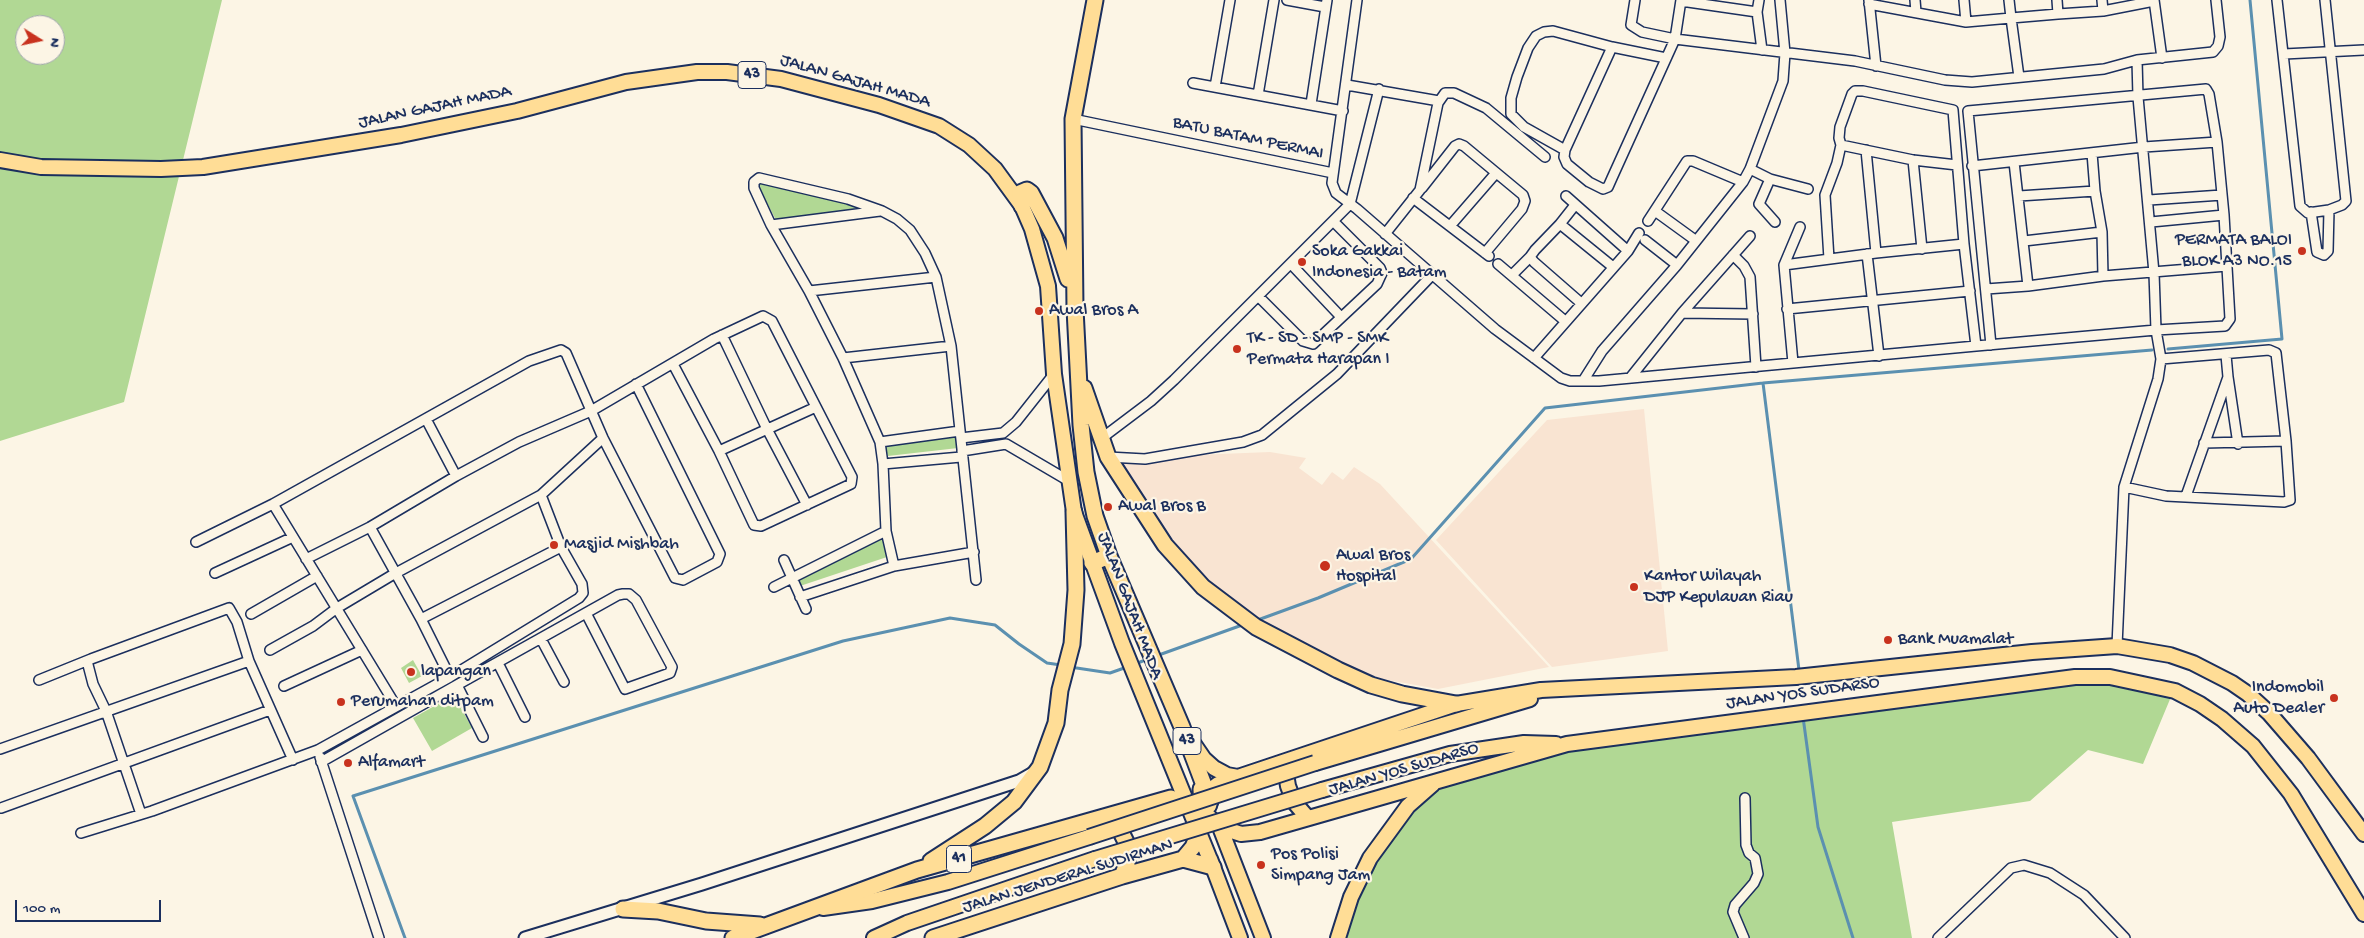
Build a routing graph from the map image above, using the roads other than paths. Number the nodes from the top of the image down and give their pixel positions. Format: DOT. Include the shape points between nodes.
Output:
graph roads {
  1 [pos="1094,0"];
  2 [pos="1230,0"];
  3 [pos="1274,0"];
  4 [pos="1287,0"];
  5 [pos="1357,0"];
  6 [pos="1635,0"];
  7 [pos="1681,0"];
  8 [pos="1759,0"];
  9 [pos="1780,0"];
  10 [pos="1915,0"];
  11 [pos="1964,0"];
  12 [pos="2009,0"];
  13 [pos="2056,0"];
  14 [pos="2102,0"];
  15 [pos="2154,0"];
  16 [pos="2216,0"];
  17 [pos="2278,0"];
  18 [pos="2326,0"];
  19 [pos="1869,2"];
  20 [pos="1326,4"];
  21 [pos="2103,11"];
  22 [pos="1758,12"];
  23 [pos="1916,12"];
  24 [pos="2058,14"];
  25 [pos="2011,18"];
  26 [pos="1966,22"];
  27 [pos="1676,39"];
  28 [pos="1612,47"];
  29 [pos="1762,50"];
  30 [pos="2364,50"];
  31 [pos="2330,51"];
  32 [pos="1785,53"];
  33 [pos="2284,54"];
  34 [pos="1666,58"];
  35 [pos="2162,58"];
  36 [pos="2138,60"];
  37 [pos="1876,66"];
  38 [pos="2019,77"];
  39 [pos="1194,84"];
  40 [pos="1347,85"];
  41 [pos="1215,87"];
  42 [pos="1378,90"];
  43 [pos="1258,95"];
  44 [pos="2138,97"];
  45 [pos="1439,101"];
  46 [pos="1311,104"];
  47 [pos="1344,111"];
  48 [pos="1072,119"];
  49 [pos="2217,142"];
  50 [pos="1841,145"];
  51 [pos="2144,147"];
  52 [pos="1565,150"];
  53 [pos="1866,150"];
  54 [pos="2092,154"];
  55 [pos="1545,157"];
  56 [pos="0,160"];
  57 [pos="1913,160"];
  58 [pos="2014,162"];
  59 [pos="1957,165"];
  60 [pos="1972,166"];
  61 [pos="1750,169"];
  62 [pos="1334,173"];
  63 [pos="1496,173"];
  64 [pos="1770,179"];
  65 [pos="1743,182"];
  66 [pos="1808,189"];
  67 [pos="1420,190"];
  68 [pos="2095,191"];
  69 [pos="2222,195"];
  70 [pos="1566,196"];
  71 [pos="2019,196"];
  72 [pos="1414,198"];
  73 [pos="2148,200"];
  74 [pos="1350,204"];
  75 [pos="1022,206"];
  76 [pos="1575,206"];
  77 [pos="2329,210"];
  78 [pos="882,211"];
  79 [pos="1655,211"];
  80 [pos="2311,212"];
  81 [pos="2224,215"];
  82 [pos="1333,221"];
  83 [pos="1648,221"];
  84 [pos="1775,222"];
  85 [pos="2151,222"];
  86 [pos="1560,224"];
  87 [pos="771,225"];
  88 [pos="1450,226"];
  89 [pos="1800,227"];
  90 [pos="2102,232"];
  91 [pos="1638,233"];
  92 [pos="1384,234"];
  93 [pos="1750,236"];
  94 [pos="1645,240"];
  95 [pos="1695,240"];
  96 [pos="2024,241"];
  97 [pos="1964,244"];
  98 [pos="1922,249"];
  99 [pos="1628,251"];
  100 [pos="1871,254"];
  101 [pos="1733,255"];
  102 [pos="1530,257"];
  103 [pos="1829,259"];
  104 [pos="1291,264"];
  105 [pos="1498,264"];
  106 [pos="1677,265"];
  107 [pos="1784,265"];
  108 [pos="2227,266"];
  109 [pos="1613,267"];
  110 [pos="2154,273"];
  111 [pos="1432,274"];
  112 [pos="1512,275"];
  113 [pos="2104,276"];
  114 [pos="936,277"];
  115 [pos="2028,286"];
  116 [pos="1986,289"];
  117 [pos="809,290"];
  118 [pos="1970,291"];
  119 [pos="1258,296"];
  120 [pos="1872,301"];
  121 [pos="1581,303"];
  122 [pos="1787,308"];
  123 [pos="1075,309"];
  124 [pos="1682,314"];
  125 [pos="1753,314"];
  126 [pos="1341,317"];
  127 [pos="1565,321"];
  128 [pos="2156,330"];
  129 [pos="722,335"];
  130 [pos="1991,345"];
  131 [pos="951,346"];
  132 [pos="1976,346"];
  133 [pos="2226,355"];
  134 [pos="1879,356"];
  135 [pos="843,358"];
  136 [pos="1534,358"];
  137 [pos="2161,359"];
  138 [pos="1078,360"];
  139 [pos="673,364"];
  140 [pos="1793,364"];
  141 [pos="1756,366"];
  142 [pos="1054,374"];
  143 [pos="2228,377"];
  144 [pos="1630,378"];
  145 [pos="1582,381"];
  146 [pos="636,384"];
  147 [pos="816,407"];
  148 [pos="591,411"];
  149 [pos="426,419"];
  150 [pos="767,430"];
  151 [pos="1003,433"];
  152 [pos="960,434"];
  153 [pos="603,438"];
  154 [pos="1102,438"];
  155 [pos="2286,441"];
  156 [pos="880,442"];
  157 [pos="2204,443"];
  158 [pos="1006,444"];
  159 [pos="2238,444"];
  160 [pos="719,451"];
  161 [pos="962,454"];
  162 [pos="1108,457"];
  163 [pos="883,464"];
  164 [pos="456,476"];
  165 [pos="1069,481"];
  166 [pos="2124,487"];
  167 [pos="541,495"];
  168 [pos="2186,496"];
  169 [pos="273,504"];
  170 [pos="807,505"];
  171 [pos="1074,512"];
  172 [pos="370,527"];
  173 [pos="886,531"];
  174 [pos="293,537"];
  175 [pos="196,542"];
  176 [pos="561,546"];
  177 [pos="974,552"];
  178 [pos="1109,556"];
  179 [pos="306,559"];
  180 [pos="784,560"];
  181 [pos="1092,563"];
  182 [pos="894,566"];
  183 [pos="215,573"];
  184 [pos="394,574"];
  185 [pos="317,576"];
  186 [pos="793,577"];
  187 [pos="976,580"];
  188 [pos="774,586"];
  189 [pos="800,596"];
  190 [pos="337,608"];
  191 [pos="806,609"];
  192 [pos="586,613"];
  193 [pos="251,614"];
  194 [pos="421,620"];
  195 [pos="542,639"];
  196 [pos="2117,646"];
  197 [pos="270,650"];
  198 [pos="362,650"];
  199 [pos="249,660"];
  200 [pos="87,661"];
  201 [pos="498,663"];
  202 [pos="450,676"];
  203 [pos="39,680"];
  204 [pos="564,682"];
  205 [pos="457,685"];
  206 [pos="284,686"];
  207 [pos="1541,690"];
  208 [pos="1456,704"];
  209 [pos="396,706"];
  210 [pos="270,710"];
  211 [pos="106,711"];
  212 [pos="525,717"];
  213 [pos="1182,727"];
  214 [pos="483,737"];
  215 [pos="1567,744"];
  216 [pos="0,748"];
  217 [pos="318,750"];
  218 [pos="292,760"];
  219 [pos="1290,760"];
  220 [pos="321,762"];
  221 [pos="123,765"];
  222 [pos="1040,767"];
  223 [pos="1238,778"];
  224 [pos="1440,779"];
  225 [pos="1745,798"];
  226 [pos="0,808"];
  227 [pos="141,814"];
  228 [pos="1202,815"];
  229 [pos="1307,817"];
  230 [pos="1101,819"];
  231 [pos="1220,827"];
  232 [pos="80,833"];
  233 [pos="2364,834"];
  234 [pos="1226,841"];
  235 [pos="1183,858"];
  236 [pos="1213,867"];
  237 [pos="917,870"];
  238 [pos="1122,876"];
  239 [pos="812,909"];
  240 [pos="623,910"];
  241 [pos="2364,914"];
  242 [pos="767,925"];
  243 [pos="379,938"];
  244 [pos="525,938"];
  245 [pos="733,938"];
  246 [pos="874,938"];
  247 [pos="933,938"];
  248 [pos="1240,938"];
  249 [pos="1263,938"];
  250 [pos="1338,938"];
  251 [pos="1744,938"];
  252 [pos="1938,938"];
  253 [pos="2126,938"];
  1 -- 48 [label="highway, JALAN GAJAH MADA / 43"];
  2 -- 41 [label="street"];
  3 -- 43 [label="street"];
  4 -- 20 [label="street"];
  5 -- 40 [label="street, BATU BATAM PERMAI"];
  6 -- 27 [label="street" via="1632,27"];
  7 -- 22 [label="street"];
  7 -- 27 [label="street"];
  8 -- 22 [label="street"];
  9 -- 32 [label="street"];
  10 -- 23 [label="street"];
  11 -- 26 [label="street"];
  12 -- 25 [label="street"];
  13 -- 24 [label="street"];
  14 -- 21 [label="street"];
  15 -- 21 [label="street"];
  15 -- 35 [label="street"];
  16 -- 35 [label="street" via="2220,37 2216,49"];
  17 -- 33 [label="street"];
  18 -- 31 [label="street"];
  19 -- 23 [label="street"];
  19 -- 37 [label="street"];
  20 -- 46 [label="street"];
  21 -- 24 [label="street"];
  22 -- 29 [label="street"];
  23 -- 26 [label="street"];
  24 -- 25 [label="street"];
  25 -- 26 [label="street"];
  25 -- 38 [label="street"];
  27 -- 29 [label="street"];
  27 -- 34 [label="street"];
  28 -- 34 [label="street"];
  28 -- 52 [label="street"];
  28 -- 52 [label="street" via="1552,31 1536,36 1528,48 1511,98 1511,114 1524,127"];
  29 -- 32 [label="street"];
  30 -- 31 [label="street"];
  31 -- 33 [label="street"];
  31 -- 77 [label="street" via="2346,201"];
  32 -- 37 [label="street"];
  32 -- 61 [label="street" via="1783,81"];
  33 -- 80 [label="street" via="2300,206"];
  34 -- 52 [label="street" via="1608,187 1598,187 1567,164"];
  35 -- 36 [label="street"];
  36 -- 38 [label="street" via="2104,69"];
  36 -- 44 [label="street"];
  37 -- 38 [label="street" via="1960,81"];
  39 -- 41 [label="street"];
  40 -- 42 [label="street"];
  40 -- 47 [label="street, BATU BATAM PERMAI"];
  41 -- 43 [label="street"];
  42 -- 45 [label="street"];
  42 -- 74 [label="street"];
  43 -- 46 [label="street"];
  44 -- 49 [label="street" via="2206,89"];
  44 -- 51 [label="street"];
  44 -- 60 [label="street" via="1968,111"];
  45 -- 55 [label="street" via="1441,95 1449,92 1486,108"];
  45 -- 67 [label="street"];
  46 -- 47 [label="street"];
  47 -- 62 [label="street, BATU BATAM PERMAI"];
  48 -- 62 [label="street, BATU BATAM PERMAI"];
  48 -- 123 [label="highway, JALAN GAJAH MADA / 43"];
  49 -- 51 [label="street"];
  49 -- 69 [label="street"];
  50 -- 53 [label="street"];
  50 -- 59 [label="street" via="1840,127 1852,94 1862,91 1953,110"];
  50 -- 103 [label="street" via="1825,195"];
  51 -- 54 [label="street"];
  51 -- 73 [label="street"];
  53 -- 57 [label="street"];
  53 -- 100 [label="street"];
  54 -- 58 [label="street"];
  54 -- 68 [label="street"];
  56 -- 75 [label="main road, JALAN GAJAH MADA / 43" via="41,167 203,167 448,126 626,82 697,72 727,72 780,79 835,92 939,126 982,156"];
  57 -- 59 [label="street"];
  57 -- 98 [label="street"];
  58 -- 60 [label="street"];
  58 -- 71 [label="street"];
  59 -- 97 [label="street"];
  60 -- 116 [label="street"];
  61 -- 64 [label="street"];
  61 -- 65 [label="street"];
  62 -- 74 [label="street" via="1332,183 1336,193"];
  63 -- 67 [label="street" via="1464,146 1457,145"];
  63 -- 88 [label="street"];
  63 -- 88 [label="street" via="1518,190 1525,201 1487,255"];
  64 -- 66 [label="street"];
  64 -- 84 [label="street" via="1760,205"];
  65 -- 79 [label="street" via="1687,161"];
  65 -- 95 [label="street"];
  67 -- 72 [label="street"];
  68 -- 71 [label="street"];
  68 -- 90 [label="street"];
  69 -- 73 [label="street"];
  69 -- 81 [label="street"];
  70 -- 76 [label="street"];
  71 -- 96 [label="street"];
  72 -- 88 [label="street"];
  72 -- 92 [label="street"];
  73 -- 85 [label="street"];
  74 -- 82 [label="street"];
  74 -- 92 [label="street"];
  75 -- 123 [label="highway" via="1020,193 1027,190 1055,238"];
  75 -- 142 [label="main road, JALAN GAJAH MADA / 43" via="1038,245 1048,286"];
  76 -- 86 [label="street"];
  76 -- 99 [label="street"];
  77 -- 80 [label="street"];
  77 -- 80 [label="street" via="2328,251 2324,255 2317,252"];
  78 -- 87 [label="street"];
  78 -- 87 [label="street" via="848,199 759,178 753,186"];
  78 -- 114 [label="street" via="910,230"];
  79 -- 83 [label="street"];
  79 -- 95 [label="street"];
  81 -- 85 [label="street"];
  81 -- 108 [label="street"];
  82 -- 104 [label="street"];
  82 -- 126 [label="street" via="1382,273 1377,284"];
  85 -- 110 [label="street"];
  86 -- 102 [label="street"];
  86 -- 109 [label="street"];
  87 -- 117 [label="street"];
  89 -- 107 [label="street"];
  90 -- 96 [label="street"];
  90 -- 113 [label="street"];
  91 -- 99 [label="street"];
  92 -- 111 [label="street"];
  93 -- 101 [label="street"];
  94 -- 106 [label="street"];
  95 -- 106 [label="street"];
  96 -- 115 [label="street"];
  97 -- 98 [label="street"];
  97 -- 118 [label="street"];
  98 -- 100 [label="street"];
  99 -- 109 [label="street"];
  100 -- 103 [label="street"];
  100 -- 120 [label="street"];
  101 -- 124 [label="street"];
  101 -- 125 [label="street" via="1750,277"];
  102 -- 112 [label="street"];
  102 -- 121 [label="street"];
  103 -- 107 [label="street"];
  104 -- 119 [label="street"];
  104 -- 126 [label="street"];
  105 -- 112 [label="street"];
  106 -- 145 [label="street" via="1602,351"];
  107 -- 122 [label="street"];
  108 -- 110 [label="street"];
  108 -- 128 [label="street" via="2230,320 2227,325"];
  109 -- 121 [label="street"];
  110 -- 113 [label="street"];
  110 -- 128 [label="street"];
  111 -- 136 [label="street"];
  111 -- 162 [label="street" via="1337,374 1262,435 1243,442 1145,458"];
  112 -- 127 [label="street"];
  113 -- 115 [label="street"];
  114 -- 117 [label="street"];
  114 -- 131 [label="street"];
  115 -- 116 [label="street"];
  116 -- 130 [label="street"];
  117 -- 135 [label="street"];
  118 -- 120 [label="street"];
  118 -- 132 [label="street"];
  119 -- 126 [label="street" via="1308,344 1314,343"];
  119 -- 154 [label="street" via="1151,401"];
  120 -- 122 [label="street"];
  120 -- 134 [label="street"];
  121 -- 127 [label="street"];
  122 -- 140 [label="street"];
  123 -- 138 [label="highway, JALAN GAJAH MADA / 43"];
  124 -- 125 [label="street"];
  124 -- 144 [label="street"];
  125 -- 141 [label="street"];
  127 -- 136 [label="street"];
  128 -- 130 [label="street"];
  128 -- 137 [label="street"];
  129 -- 139 [label="street"];
  129 -- 147 [label="street" via="759,317 772,321"];
  129 -- 150 [label="street"];
  130 -- 132 [label="street"];
  131 -- 135 [label="street"];
  131 -- 152 [label="street"];
  132 -- 134 [label="street"];
  133 -- 137 [label="street"];
  133 -- 143 [label="street"];
  133 -- 155 [label="street" via="2269,350 2276,353"];
  134 -- 140 [label="street"];
  135 -- 156 [label="street"];
  136 -- 145 [label="street" via="1561,378"];
  137 -- 166 [label="street" via="2158,379"];
  138 -- 154 [label="highway" via="1087,399"];
  138 -- 178 [label="highway, JALAN GAJAH MADA / 43" via="1086,472 1095,516"];
  139 -- 146 [label="street"];
  139 -- 160 [label="street"];
  140 -- 141 [label="street"];
  141 -- 144 [label="street"];
  142 -- 151 [label="street" via="1016,422"];
  142 -- 165 [label="main road, JALAN GAJAH MADA / 43"];
  143 -- 157 [label="street"];
  143 -- 159 [label="street"];
  144 -- 145 [label="street"];
  146 -- 148 [label="street"];
  146 -- 153 [label="street" via="719,551 717,562 683,580 675,578"];
  147 -- 150 [label="street"];
  147 -- 170 [label="street" via="852,481"];
  148 -- 149 [label="street" via="566,353 561,350 529,361"];
  148 -- 153 [label="street"];
  148 -- 164 [label="street" via="519,442"];
  149 -- 164 [label="street"];
  149 -- 169 [label="street"];
  150 -- 160 [label="street"];
  150 -- 170 [label="street"];
  151 -- 152 [label="street"];
  151 -- 158 [label="street"];
  152 -- 156 [label="street"];
  152 -- 161 [label="street"];
  153 -- 167 [label="street"];
  154 -- 162 [label="highway"];
  155 -- 159 [label="street"];
  155 -- 168 [label="street" via="2288,501"];
  156 -- 163 [label="street"];
  157 -- 159 [label="street"];
  157 -- 168 [label="street"];
  158 -- 161 [label="street"];
  158 -- 165 [label="street"];
  160 -- 170 [label="street" via="754,525 761,526"];
  161 -- 163 [label="street"];
  161 -- 177 [label="street"];
  162 -- 208 [label="highway" via="1165,546 1187,572 1256,627 1329,666 1371,684 1402,694"];
  163 -- 173 [label="street"];
  164 -- 172 [label="street"];
  165 -- 171 [label="main road, JALAN GAJAH MADA / 43"];
  166 -- 168 [label="street" via="2166,496"];
  166 -- 196 [label="street"];
  167 -- 176 [label="street"];
  167 -- 184 [label="street"];
  169 -- 174 [label="street"];
  169 -- 175 [label="street"];
  171 -- 181 [label="main road, JALAN GAJAH MADA / 43"];
  171 -- 222 [label="highway" via="1072,644 1060,690 1056,723"];
  172 -- 179 [label="street"];
  172 -- 184 [label="street"];
  173 -- 182 [label="street"];
  173 -- 186 [label="street"];
  174 -- 179 [label="street"];
  174 -- 183 [label="street"];
  176 -- 194 [label="street"];
  176 -- 202 [label="street" via="582,584 583,593"];
  177 -- 182 [label="street"];
  177 -- 187 [label="street"];
  178 -- 181 [label="highway"];
  178 -- 213 [label="highway, JALAN GAJAH MADA / 43"];
  179 -- 185 [label="street"];
  180 -- 186 [label="street"];
  181 -- 228 [label="main road, JALAN GAJAH MADA / 43" via="1176,774"];
  182 -- 189 [label="street"];
  184 -- 190 [label="street"];
  184 -- 194 [label="street"];
  185 -- 190 [label="street"];
  185 -- 193 [label="street"];
  186 -- 188 [label="street"];
  186 -- 189 [label="street"];
  189 -- 191 [label="street"];
  190 -- 197 [label="street" via="313,626"];
  190 -- 198 [label="street"];
  192 -- 192 [label="street" via="618,595 632,596 672,667 670,674 624,689"];
  192 -- 195 [label="street"];
  194 -- 202 [label="street"];
  195 -- 201 [label="street"];
  195 -- 204 [label="street"];
  196 -- 207 [label="main road, JALAN YOS SUDARSO" via="1796,676"];
  196 -- 233 [label="main road, JALAN YOS SUDARSO" via="2170,655 2213,672 2240,688 2269,714 2308,758"];
  198 -- 206 [label="street"];
  198 -- 209 [label="street"];
  199 -- 200 [label="street" via="237,622 227,608"];
  199 -- 210 [label="street"];
  199 -- 211 [label="street"];
  200 -- 203 [label="street"];
  200 -- 211 [label="street" via="93,684"];
  201 -- 205 [label="street"];
  201 -- 212 [label="street"];
  202 -- 209 [label="street"];
  205 -- 214 [label="street"];
  205 -- 220 [label="street"];
  207 -- 208 [label="main road, JALAN YOS SUDARSO"];
  207 -- 239 [label="main road, bridge" via="1529,700 1315,763 910,891 863,903"];
  208 -- 219 [label="main road, JALAN YOS SUDARSO"];
  209 -- 217 [label="street"];
  210 -- 218 [label="street"];
  210 -- 221 [label="street"];
  211 -- 216 [label="street"];
  211 -- 221 [label="street"];
  213 -- 223 [label="main road" via="1208,762 1227,775"];
  213 -- 228 [label="highway, JALAN GAJAH MADA / 43" via="1197,768"];
  215 -- 224 [label="main road, JALAN YOS SUDARSO"];
  215 -- 241 [label="main road, JALAN YOS SUDARSO" via="2075,677 2138,682 2175,692 2200,704 2253,746 2291,794"];
  215 -- 246 [label="main road, bridge" via="1524,743 1450,754 1095,859 907,923"];
  217 -- 218 [label="street"];
  217 -- 220 [label="street"];
  218 -- 227 [label="street"];
  219 -- 223 [label="main road, JALAN YOS SUDARSO"];
  219 -- 229 [label="main road" via="1286,774 1288,786 1294,802"];
  220 -- 243 [label="street"];
  221 -- 226 [label="street"];
  221 -- 227 [label="street"];
  222 -- 237 [label="highway" via="1014,802 994,819"];
  222 -- 240 [label="street" via="1019,781"];
  223 -- 228 [label="main road, JALAN YOS SUDARSO" via="1218,784"];
  224 -- 229 [label="main road, JALAN YOS SUDARSO"];
  224 -- 250 [label="main road" via="1408,806 1370,858 1351,897"];
  225 -- 251 [label="street" via="1746,845 1755,858 1758,874 1733,912"];
  227 -- 232 [label="street"];
  228 -- 230 [label="highway, 41" via="1171,798"];
  228 -- 231 [label="main road, JALAN GAJAH MADA"];
  228 -- 234 [label="main road"];
  228 -- 235 [label="highway" via="1193,847"];
  228 -- 236 [label="main road"];
  229 -- 231 [label="main road, JALAN YOS SUDARSO" via="1260,832 1241,834"];
  230 -- 237 [label="highway, 41"];
  230 -- 238 [label="highway" via="1114,825 1125,837 1128,854"];
  231 -- 234 [label="main road, JALAN GAJAH MADA"];
  234 -- 249 [label="main road, JALAN GAJAH MADA"];
  235 -- 236 [label="highway, JALAN JENDERAL SUDIRMAN"];
  235 -- 238 [label="highway, JALAN JENDERAL SUDIRMAN"];
  236 -- 248 [label="main road"];
  237 -- 239 [label="highway, 41"];
  238 -- 247 [label="highway, JALAN JENDERAL SUDIRMAN"];
  239 -- 242 [label="highway, 41"];
  240 -- 242 [label="highway"];
  240 -- 244 [label="street"];
  242 -- 245 [label="highway, 41"];
  252 -- 253 [label="street" via="2010,868 2024,865 2050,873 2084,895"];
}
